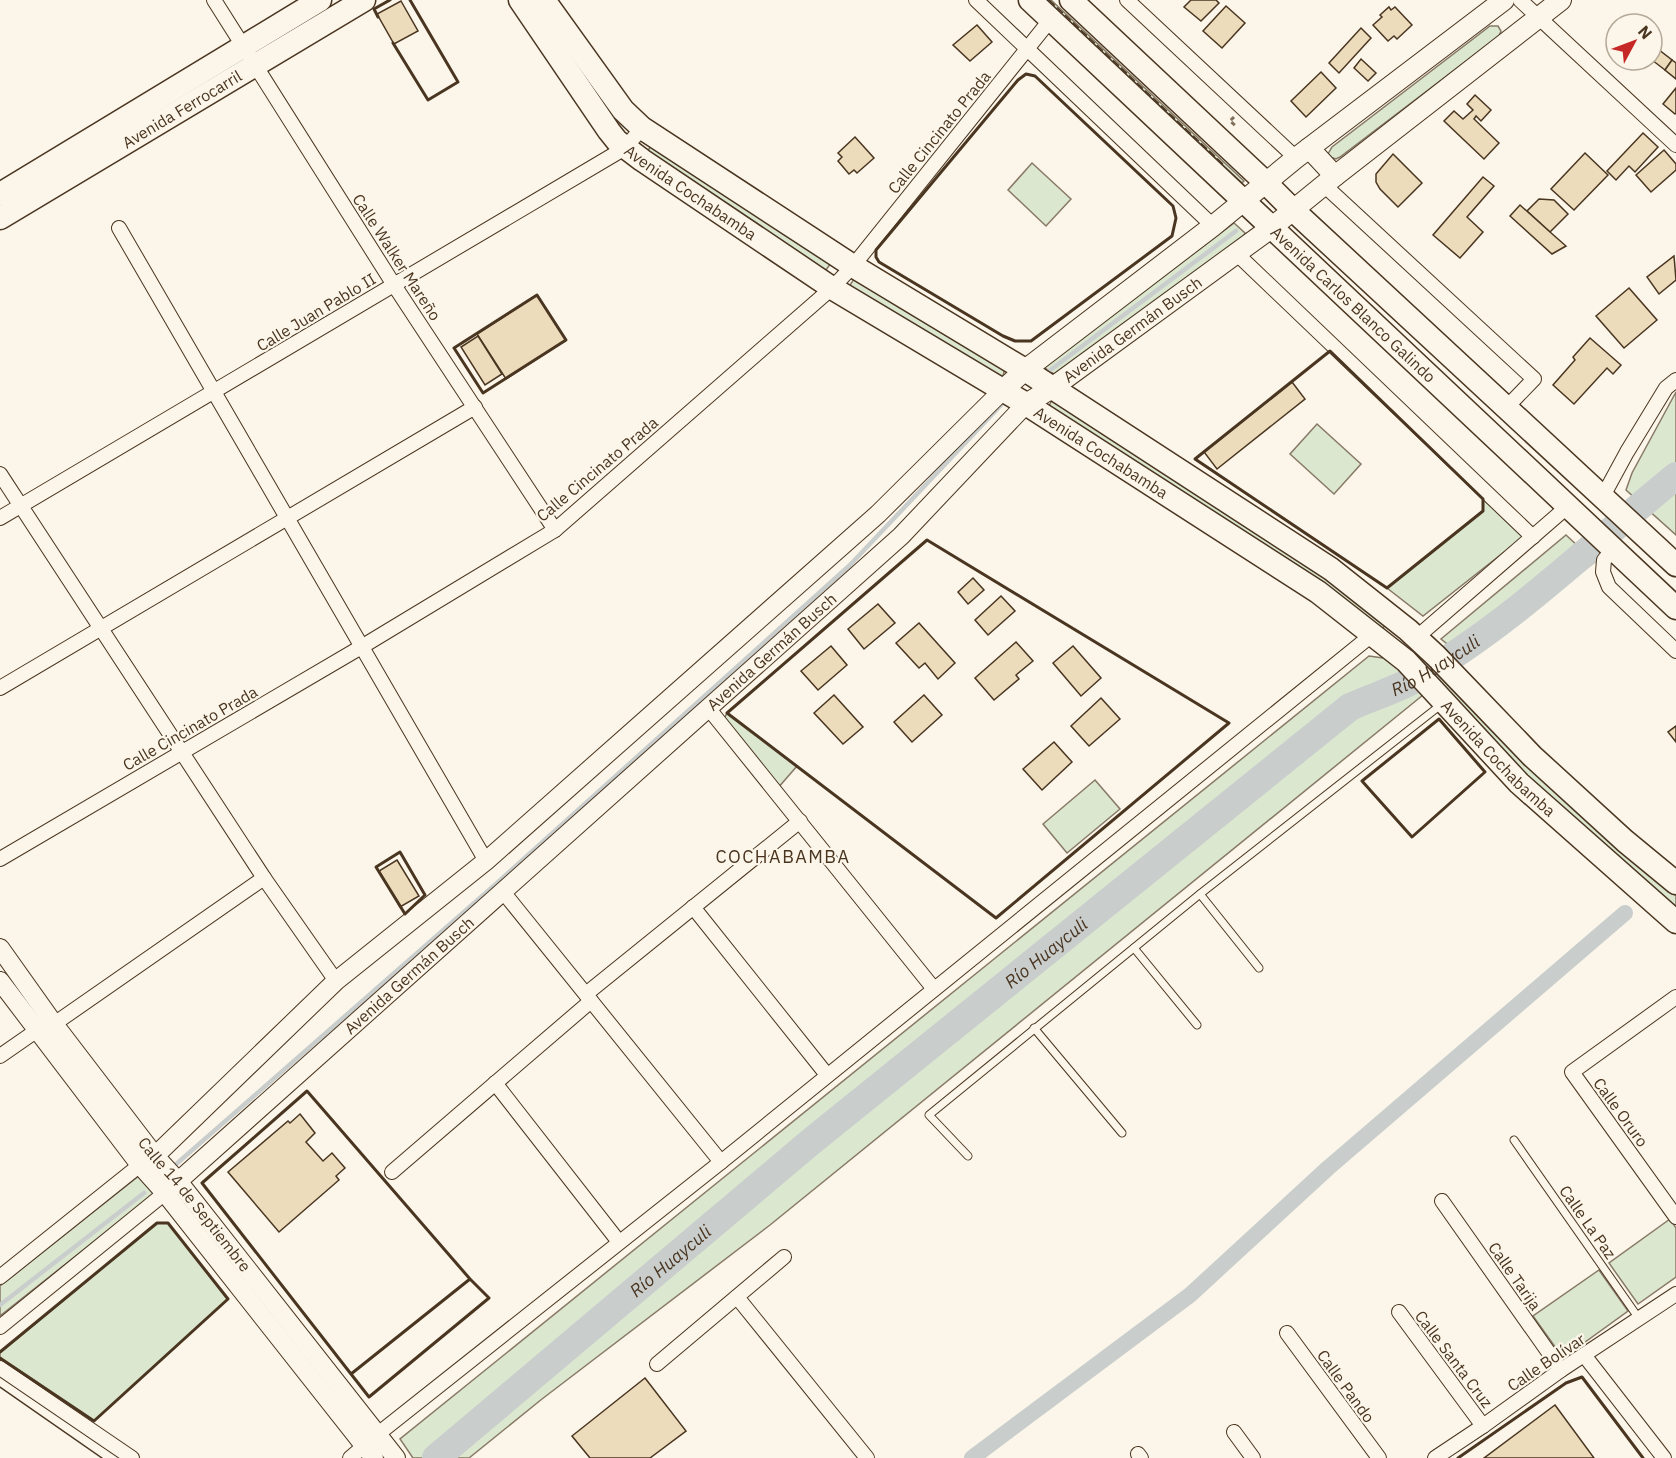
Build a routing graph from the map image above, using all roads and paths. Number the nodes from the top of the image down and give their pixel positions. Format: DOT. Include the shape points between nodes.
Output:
graph roads {
  1 [pos="214,0"];
  2 [pos="320,0"];
  3 [pos="364,0"];
  4 [pos="520,0"];
  5 [pos="544,0"];
  6 [pos="976,0"];
  7 [pos="1030,0"];
  8 [pos="1071,0"];
  9 [pos="1127,0"];
  10 [pos="1504,0"];
  11 [pos="1520,0"];
  12 [pos="1561,0"];
  13 [pos="1539,18"];
  14 [pos="1051,19"];
  15 [pos="1027,48"];
  16 [pos="250,55"];
  17 [pos="642,128"];
  18 [pos="1676,145"];
  19 [pos="625,148"];
  20 [pos="1302,153"];
  21 [pos="1329,180"];
  22 [pos="1266,183"];
  23 [pos="0,194"];
  24 [pos="1243,201"];
  25 [pos="1293,210"];
  26 [pos="0,218"];
  27 [pos="1213,226"];
  28 [pos="119,228"];
  29 [pos="1271,228"];
  30 [pos="1237,254"];
  31 [pos="853,266"];
  32 [pos="394,285"];
  33 [pos="832,288"];
  34 [pos="1025,370"];
  35 [pos="1676,380"];
  36 [pos="1052,388"];
  37 [pos="1003,390"];
  38 [pos="214,392"];
  39 [pos="1026,404"];
  40 [pos="475,407"];
  41 [pos="1506,408"];
  42 [pos="0,474"];
  43 [pos="21,505"];
  44 [pos="1567,507"];
  45 [pos="1616,511"];
  46 [pos="0,518"];
  47 [pos="288,518"];
  48 [pos="555,530"];
  49 [pos="1533,537"];
  50 [pos="1605,543"];
  51 [pos="1676,566"];
  52 [pos="1676,608"];
  53 [pos="102,628"];
  54 [pos="1412,634"];
  55 [pos="1381,641"];
  56 [pos="363,646"];
  57 [pos="1676,651"];
  58 [pos="0,688"];
  59 [pos="1444,702"];
  60 [pos="709,709"];
  61 [pos="182,752"];
  62 [pos="800,821"];
  63 [pos="0,859"];
  64 [pos="486,861"];
  65 [pos="264,878"];
  66 [pos="1676,883"];
  67 [pos="504,893"];
  68 [pos="1200,894"];
  69 [pos="693,907"];
  70 [pos="1676,922"];
  71 [pos="0,948"];
  72 [pos="1134,948"];
  73 [pos="1259,968"];
  74 [pos="0,981"];
  75 [pos="336,981"];
  76 [pos="934,989"];
  77 [pos="1676,997"];
  78 [pos="589,998"];
  79 [pos="54,1024"];
  80 [pos="1197,1025"];
  81 [pos="1034,1028"];
  82 [pos="36,1030"];
  83 [pos="0,1056"];
  84 [pos="827,1075"];
  85 [pos="495,1083"];
  86 [pos="1122,1132"];
  87 [pos="1514,1140"];
  88 [pos="968,1156"];
  89 [pos="148,1161"];
  90 [pos="721,1162"];
  91 [pos="392,1172"];
  92 [pos="172,1187"];
  93 [pos="1442,1201"];
  94 [pos="1676,1217"];
  95 [pos="619,1242"];
  96 [pos="784,1257"];
  97 [pos="0,1277"];
  98 [pos="1676,1294"];
  99 [pos="737,1297"];
  100 [pos="1399,1312"];
  101 [pos="1640,1320"];
  102 [pos="0,1327"];
  103 [pos="1287,1333"];
  104 [pos="1584,1355"];
  105 [pos="657,1364"];
  106 [pos="0,1368"];
  107 [pos="1561,1370"];
  108 [pos="1484,1426"];
  109 [pos="1234,1432"];
  110 [pos="378,1434"];
  111 [pos="363,1454"];
  112 [pos="132,1458"];
  113 [pos="396,1458"];
  114 [pos="867,1458"];
  115 [pos="1253,1458"];
  116 [pos="1379,1458"];
  117 [pos="1435,1458"];
  118 [pos="1664,1458"];
  1 -- 16 [label="street, Calle Walker Mareño"];
  2 -- 16 [label="main road, Avenida Ferrocarril"];
  3 -- 16 [label="main road, Avenida Ferrocarril"];
  4 -- 19 [label="main road, Avenida Cochabamba"];
  5 -- 17 [label="main road, Avenida Cochabamba" via="623,110"];
  6 -- 15 [label="street"];
  7 -- 14 [label="main road, Avenida Carlos Blanco Galindo"];
  8 -- 22 [label="main road, Avenida Carlos Blanco Galindo"];
  9 -- 20 [label="street"];
  10 -- 20 [label="main road, Avenida Germán Busch"];
  11 -- 13 [label="street"];
  12 -- 13 [label="main road, Avenida Germán Busch"];
  13 -- 18 [label="street"];
  13 -- 21 [label="main road, Avenida Germán Busch"];
  14 -- 15 [label="street, Calle Cincinato Prada"];
  14 -- 24 [label="main road, Avenida Carlos Blanco Galindo"];
  15 -- 27 [label="street"];
  15 -- 31 [label="street, Calle Cincinato Prada"];
  16 -- 23 [label="main road, Avenida Ferrocarril"];
  16 -- 26 [label="main road, Avenida Ferrocarril"];
  16 -- 32 [label="street, Calle Walker Mareño"];
  17 -- 19 [label="street, Calle Juan Pablo II"];
  17 -- 31 [label="main road, Avenida Cochabamba"];
  19 -- 32 [label="street, Calle Juan Pablo II"];
  19 -- 33 [label="main road, Avenida Cochabamba"];
  20 -- 21 [label="main road"];
  20 -- 22 [label="main road, Avenida Germán Busch"];
  21 -- 25 [label="main road, Avenida Germán Busch"];
  21 -- 41 [label="street" via="1534,379"];
  22 -- 24 [label="main road, Avenida Germán Busch"];
  22 -- 25 [label="main road, Avenida Carlos Blanco Galindo"];
  24 -- 27 [label="main road, Avenida Germán Busch"];
  24 -- 29 [label="main road, Avenida Carlos Blanco Galindo"];
  25 -- 29 [label="main road, Avenida Germán Busch"];
  25 -- 41 [label="main road, Avenida Carlos Blanco Galindo"];
  27 -- 34 [label="main road, Avenida Germán Busch"];
  28 -- 38 [label="street"];
  29 -- 30 [label="main road, Avenida Germán Busch"];
  29 -- 44 [label="main road, Avenida Carlos Blanco Galindo"];
  30 -- 36 [label="main road, Avenida Germán Busch"];
  30 -- 49 [label="street"];
  31 -- 33 [label="street, Calle Cincinato Prada"];
  31 -- 34 [label="main road, Avenida Cochabamba"];
  32 -- 38 [label="street, Calle Juan Pablo II"];
  32 -- 40 [label="street, Calle Walker Mareño"];
  33 -- 37 [label="main road, Avenida Cochabamba"];
  33 -- 48 [label="street, Calle Cincinato Prada"];
  34 -- 36 [label="main road, Avenida Cochabamba"];
  34 -- 37 [label="main road, Avenida Germán Busch"];
  35 -- 45 [label="street" via="1666,388 1627,452"];
  36 -- 39 [label="main road, Avenida Germán Busch"];
  36 -- 54 [label="main road, Avenida Cochabamba" via="1331,569"];
  37 -- 39 [label="main road, Avenida Cochabamba"];
  37 -- 64 [label="street, Avenida Germán Busch" via="878,514"];
  38 -- 43 [label="street, Calle Juan Pablo II"];
  38 -- 47 [label="street"];
  39 -- 55 [label="main road, Avenida Cochabamba" via="1318,592"];
  39 -- 60 [label="street, Avenida Germán Busch" via="901,536"];
  40 -- 47 [label="street"];
  40 -- 48 [label="street, Calle Walker Mareño"];
  41 -- 45 [label="main road, Avenida Carlos Blanco Galindo"];
  42 -- 43 [label="street"];
  43 -- 46 [label="street, Calle Juan Pablo II"];
  43 -- 53 [label="street"];
  44 -- 49 [label="street"];
  44 -- 50 [label="main road, Avenida Carlos Blanco Galindo"];
  45 -- 51 [label="main road, Avenida Carlos Blanco Galindo"];
  47 -- 53 [label="street"];
  47 -- 56 [label="street"];
  48 -- 56 [label="street, Calle Cincinato Prada"];
  49 -- 54 [label="street"];
  50 -- 52 [label="main road, Avenida Carlos Blanco Galindo"];
  50 -- 57 [label="street" via="1603,572 1609,587"];
  53 -- 58 [label="street"];
  53 -- 61 [label="street"];
  54 -- 55 [label="main road"];
  54 -- 66 [label="main road, Avenida Cochabamba" via="1532,756"];
  55 -- 59 [label="main road, Avenida Cochabamba"];
  55 -- 76 [label="street"];
  56 -- 61 [label="street, Calle Cincinato Prada"];
  56 -- 64 [label="street"];
  59 -- 68 [label="lane"];
  59 -- 70 [label="main road, Avenida Cochabamba" via="1519,783"];
  60 -- 62 [label="street"];
  60 -- 67 [label="street, Avenida Germán Busch"];
  61 -- 63 [label="street, Calle Cincinato Prada"];
  61 -- 65 [label="street"];
  62 -- 69 [label="street"];
  62 -- 76 [label="street"];
  64 -- 75 [label="street, Avenida Germán Busch"];
  65 -- 75 [label="street"];
  65 -- 79 [label="street"];
  67 -- 78 [label="street"];
  67 -- 92 [label="street, Avenida Germán Busch"];
  68 -- 72 [label="lane"];
  68 -- 73 [label="lane"];
  69 -- 78 [label="street"];
  69 -- 84 [label="street"];
  71 -- 79 [label="street, Calle 14 de Septiembre"];
  72 -- 80 [label="lane"];
  72 -- 81 [label="lane"];
  74 -- 82 [label="street, Calle 14 de Septiembre"];
  75 -- 89 [label="street, Avenida Germán Busch"];
  76 -- 84 [label="street"];
  77 -- 94 [label="street, Calle Oruro" via="1572,1072"];
  78 -- 85 [label="street"];
  78 -- 90 [label="street"];
  79 -- 82 [label="street"];
  79 -- 89 [label="street, Calle 14 de Septiembre"];
  81 -- 86 [label="lane"];
  81 -- 88 [label="lane" via="928,1115"];
  82 -- 83 [label="street"];
  82 -- 89 [label="street, Calle 14 de Septiembre"];
  84 -- 90 [label="street"];
  85 -- 91 [label="street"];
  85 -- 95 [label="street"];
  87 -- 101 [label="lane, Calle La Paz"];
  89 -- 92 [label="street, Calle 14 de Septiembre"];
  89 -- 97 [label="street, Avenida Germán Busch"];
  90 -- 95 [label="street"];
  92 -- 102 [label="street, Avenida Germán Busch"];
  92 -- 110 [label="street, Calle 14 de Septiembre"];
  92 -- 111 [label="street, Calle 14 de Septiembre"];
  93 -- 107 [label="street, Calle Tarija"];
  95 -- 110 [label="street"];
  96 -- 99 [label="street"];
  98 -- 101 [label="street, Calle Bolívar"];
  99 -- 105 [label="street"];
  99 -- 114 [label="street"];
  100 -- 108 [label="street, Calle Santa Cruz"];
  101 -- 104 [label="street, Calle Bolívar"];
  103 -- 116 [label="street, Calle Pando"];
  104 -- 107 [label="street, Calle Bolívar"];
  104 -- 118 [label="street"];
  106 -- 112 [label="street"];
  107 -- 108 [label="street, Calle Bolívar"];
  108 -- 117 [label="street, Calle Bolívar"];
  109 -- 115 [label="street"];
  110 -- 111 [label="street"];
  110 -- 113 [label="street, Calle 14 de Septiembre"];
}
